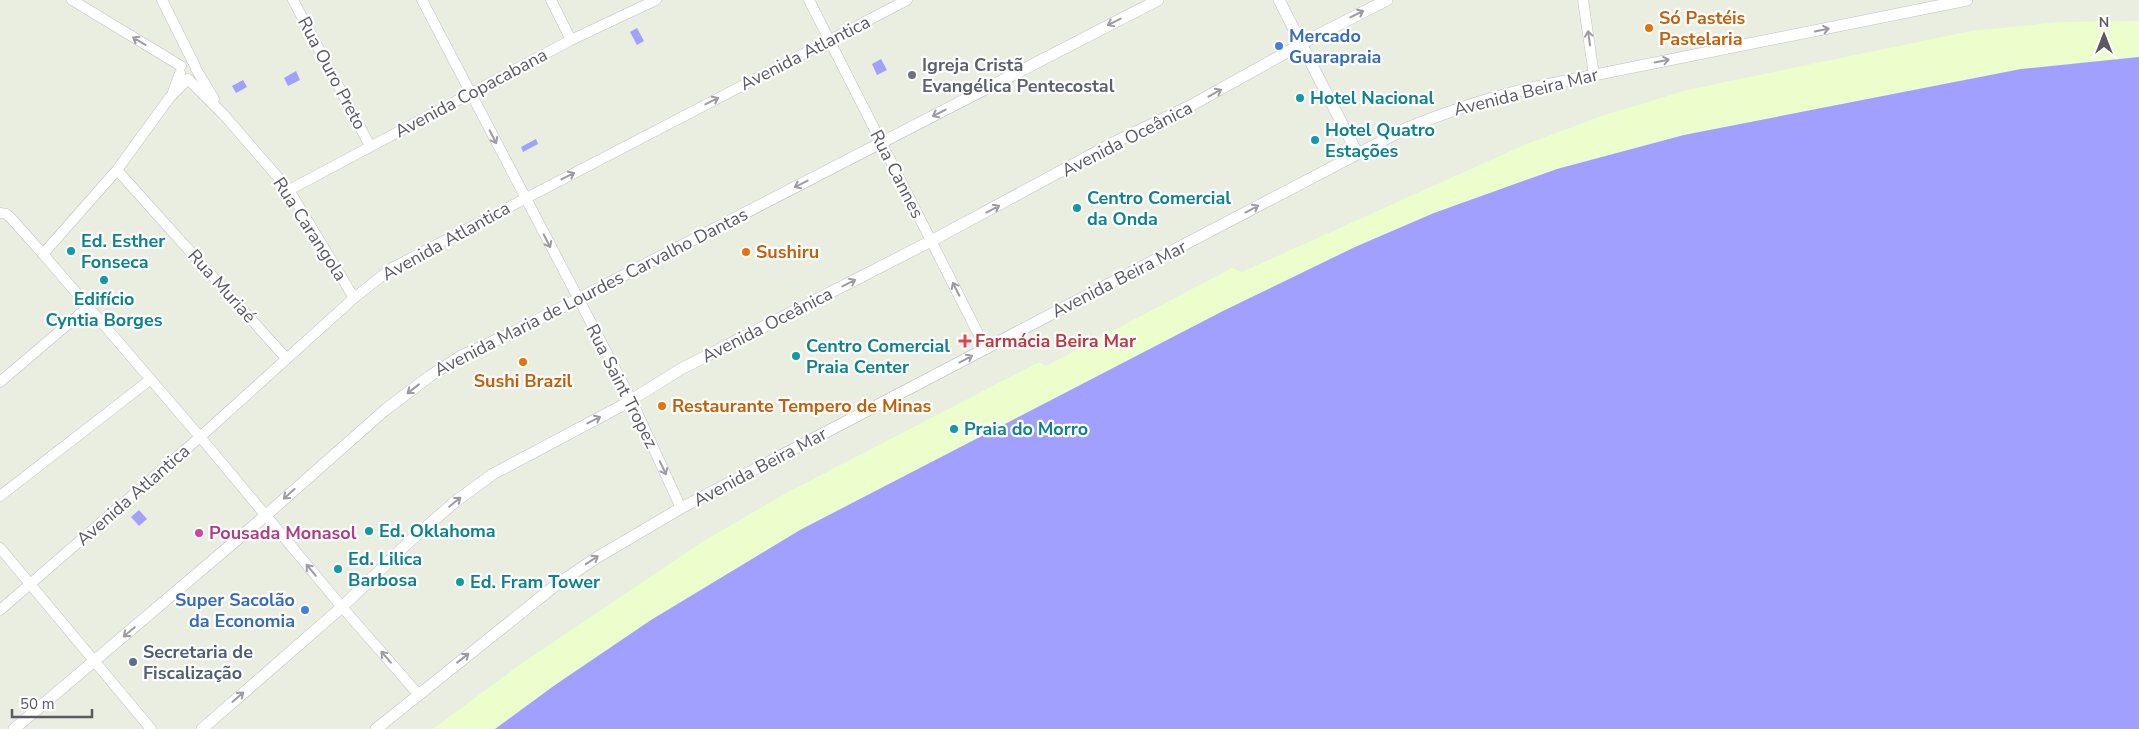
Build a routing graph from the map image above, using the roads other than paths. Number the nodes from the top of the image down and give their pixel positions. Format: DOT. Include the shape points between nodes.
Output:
graph roads {
  1 [pos="72,0"];
  2 [pos="162,0"];
  3 [pos="294,0"];
  4 [pos="422,0"];
  5 [pos="551,0"];
  6 [pos="656,0"];
  7 [pos="809,0"];
  8 [pos="907,0"];
  9 [pos="1158,0"];
  10 [pos="1279,0"];
  11 [pos="1387,0"];
  12 [pos="1583,0"];
  13 [pos="1967,0"];
  14 [pos="178,33"];
  15 [pos="571,40"];
  16 [pos="830,40"];
  17 [pos="1302,44"];
  18 [pos="195,67"];
  19 [pos="183,71"];
  20 [pos="1594,75"];
  21 [pos="470,94"];
  22 [pos="224,115"];
  23 [pos="882,142"];
  24 [pos="370,146"];
  25 [pos="1358,153"];
  26 [pos="117,170"];
  27 [pos="289,190"];
  28 [pos="524,198"];
  29 [pos="0,213"];
  30 [pos="931,241"];
  31 [pos="43,254"];
  32 [pos="354,298"];
  33 [pos="577,300"];
  34 [pos="88,307"];
  35 [pos="986,348"];
  36 [pos="286,358"];
  37 [pos="151,379"];
  38 [pos="0,382"];
  39 [pos="630,399"];
  40 [pos="200,437"];
  41 [pos="0,496"];
  42 [pos="681,508"];
  43 [pos="265,516"];
  44 [pos="0,548"];
  45 [pos="30,584"];
  46 [pos="342,607"];
  47 [pos="0,610"];
  48 [pos="94,661"];
  49 [pos="418,694"];
  50 [pos="14,729"];
  51 [pos="150,729"];
  52 [pos="202,729"];
  53 [pos="376,729"];
  19 -- 1 [label="street, one-way"];
  2 -- 14 [label="street, Rua Carangola"];
  3 -- 24 [label="street, Rua Ouro Preto"];
  4 -- 21 [label="street, Rua Saint Tropez"];
  5 -- 15 [label="street"];
  6 -- 15 [label="street, Avenida Copacabana"];
  7 -- 16 [label="street, Rua Cannes"];
  8 -- 16 [label="street, Avenida Atlantica"];
  9 -- 23 [label="street, Avenida Maria de Lourdes Carvalho Dantas, one-way"];
  10 -- 17 [label="street"];
  17 -- 11 [label="street, Avenida Oceânica, one-way"];
  20 -- 12 [label="street, one-way"];
  20 -- 13 [label="street, Avenida Beira Mar, one-way"];
  14 -- 18 [label="street, Rua Carangola"];
  14 -- 19 [label="street, Rua Carangola"];
  15 -- 21 [label="street, Avenida Copacabana"];
  16 -- 23 [label="street, Rua Cannes"];
  28 -- 16 [label="street, Avenida Atlantica, one-way"];
  17 -- 25 [label="street"];
  30 -- 17 [label="street, Avenida Oceânica, one-way"];
  18 -- 19 [label="street" via="188,62"];
  18 -- 22 [label="street, Rua Carangola"];
  19 -- 22 [label="street, Rua Carangola"];
  19 -- 26 [label="street" via="170,97"];
  20 -- 25 [label="street, Avenida Beira Mar" via="1480,101 1422,122"];
  21 -- 24 [label="street, Avenida Copacabana"];
  21 -- 28 [label="street, Rua Saint Tropez, one-way"];
  22 -- 27 [label="street, Rua Carangola"];
  23 -- 30 [label="street, Rua Cannes"];
  23 -- 33 [label="street, Avenida Maria de Lourdes Carvalho Dantas, one-way"];
  24 -- 27 [label="street, Avenida Copacabana"];
  35 -- 25 [label="street, Avenida Beira Mar, one-way"];
  26 -- 31 [label="street"];
  26 -- 36 [label="street, Rua Muriaé"];
  27 -- 32 [label="street, Rua Carangola"];
  28 -- 32 [label="street, Avenida Atlantica" via="392,268"];
  28 -- 33 [label="street, Rua Saint Tropez, one-way"];
  29 -- 31 [label="street" via="10,217"];
  35 -- 30 [label="street, Rua Cannes, one-way"];
  39 -- 30 [label="street, Avenida Oceânica, one-way"];
  31 -- 34 [label="street"];
  32 -- 36 [label="street, Avenida Atlantica"];
  33 -- 39 [label="street, Rua Saint Tropez"];
  33 -- 43 [label="street, Avenida Maria de Lourdes Carvalho Dantas, one-way" via="461,356 430,376 385,410"];
  34 -- 37 [label="street"];
  34 -- 38 [label="street"];
  42 -- 35 [label="street, Avenida Beira Mar, one-way"];
  36 -- 40 [label="street, Avenida Atlantica"];
  37 -- 40 [label="street"];
  37 -- 41 [label="street"];
  39 -- 42 [label="street, Rua Saint Tropez, one-way"];
  46 -- 39 [label="street, Avenida Oceânica, one-way" via="411,540 476,486 520,458"];
  40 -- 43 [label="street"];
  40 -- 45 [label="street, Avenida Atlantica"];
  49 -- 42 [label="street, Avenida Beira Mar, one-way" via="556,585"];
  46 -- 43 [label="street, one-way"];
  43 -- 48 [label="street, Avenida Maria de Lourdes Carvalho Dantas, one-way"];
  44 -- 45 [label="street"];
  45 -- 47 [label="street, Avenida Atlantica"];
  45 -- 48 [label="street"];
  49 -- 46 [label="street, one-way"];
  52 -- 46 [label="street, Avenida Oceânica, one-way"];
  48 -- 50 [label="street, Avenida Maria de Lourdes Carvalho Dantas"];
  48 -- 51 [label="street"];
  49 -- 53 [label="street, Avenida Beira Mar"];
}
